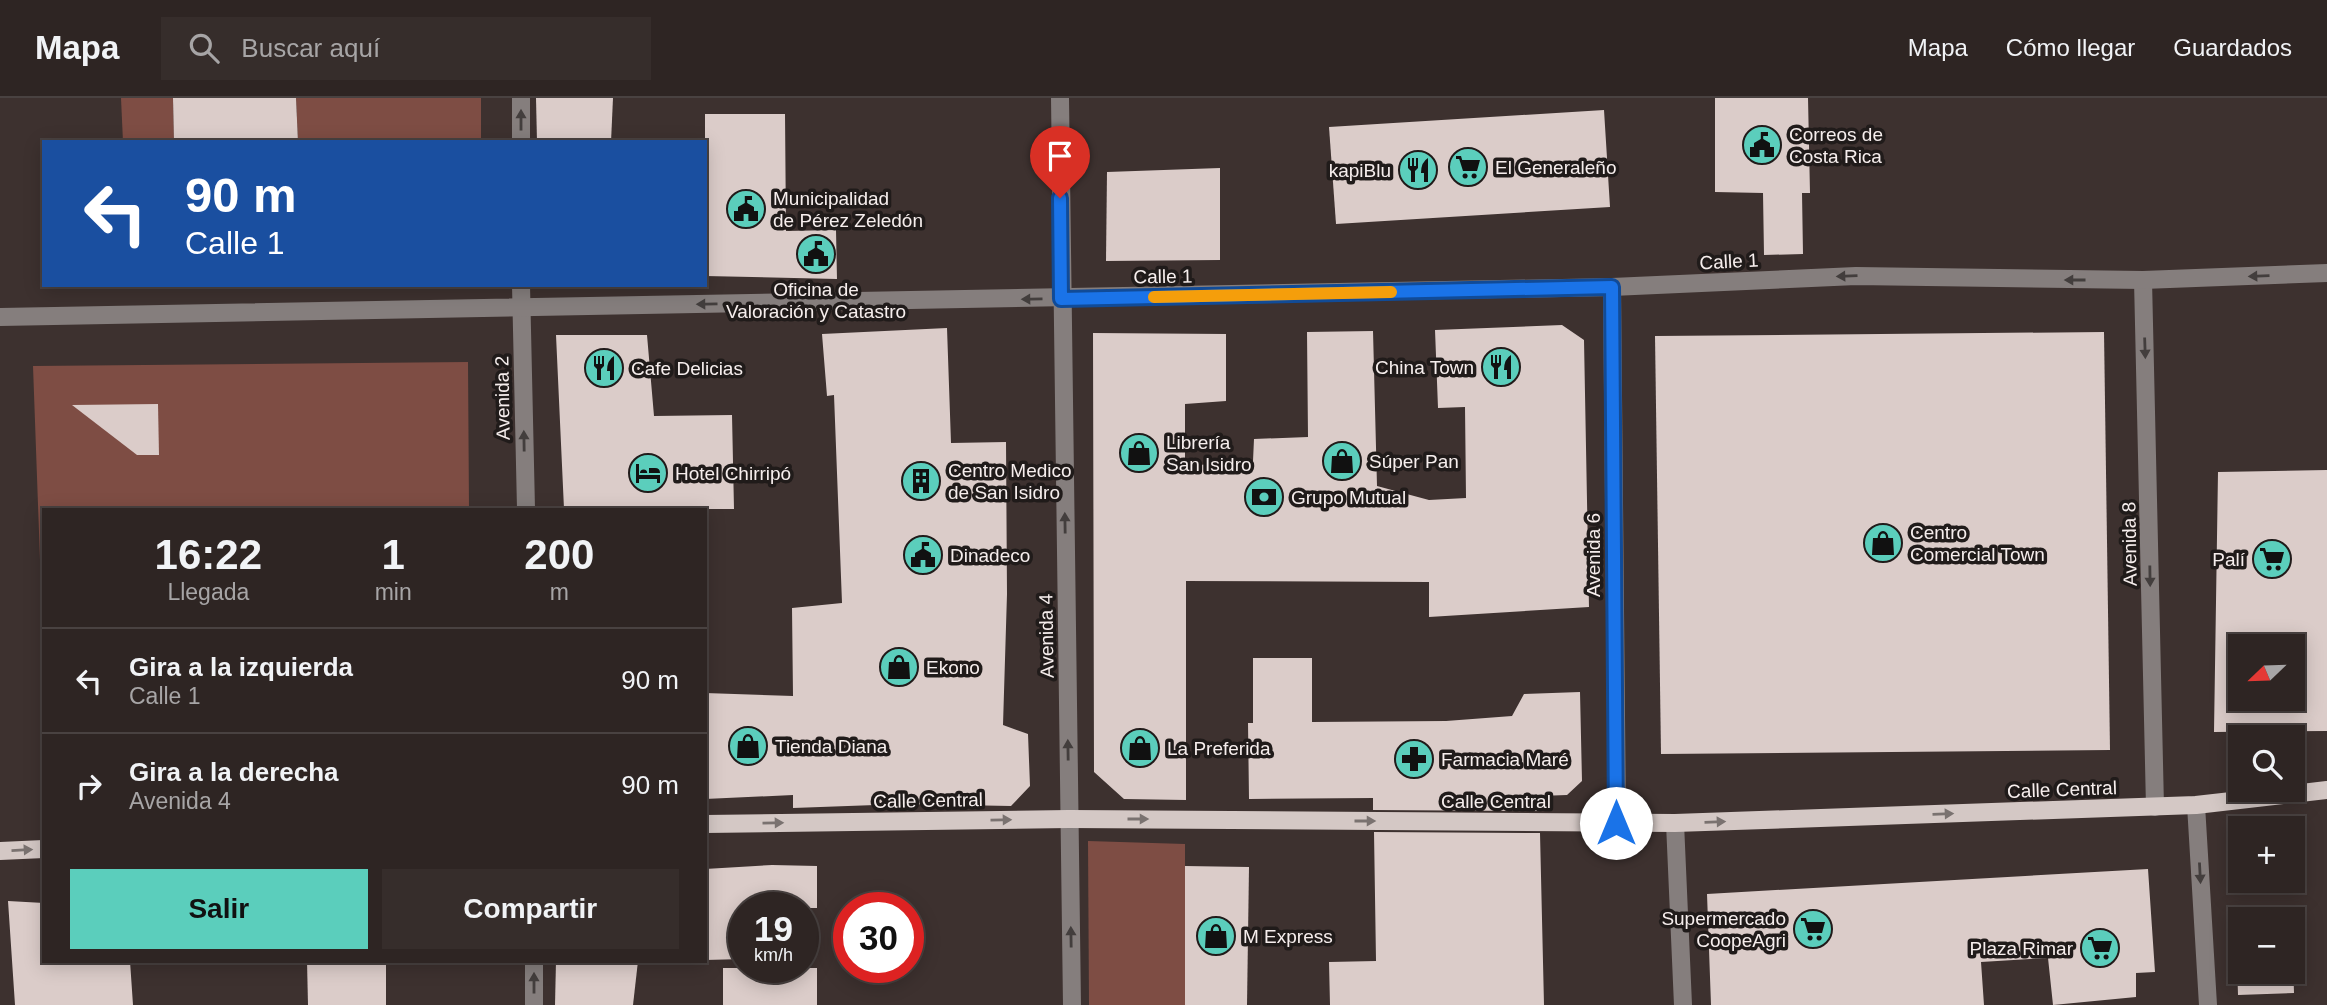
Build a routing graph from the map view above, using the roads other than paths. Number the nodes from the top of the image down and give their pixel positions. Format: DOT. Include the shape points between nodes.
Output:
graph roads {
  1 [pos="520,98"];
  2 [pos="1059,98"];
  3 [pos="521,140"];
  4 [pos="2327,273"];
  5 [pos="2143,280"];
  6 [pos="521,287"];
  7 [pos="1612,287"];
  8 [pos="1061,299"];
  9 [pos="521,306"];
  10 [pos="0,317"];
  11 [pos="526,508"];
  12 [pos="2327,790"];
  13 [pos="2196,805"];
  14 [pos="2155,807"];
  15 [pos="1069,819"];
  16 [pos="1616,823"];
  17 [pos="1675,823"];
  18 [pos="707,824"];
  19 [pos="42,849"];
  20 [pos="0,851"];
  21 [pos="534,963"];
  22 [pos="534,1005"];
  23 [pos="1072,1005"];
  24 [pos="1683,1005"];
  25 [pos="2208,1005"];
  3 -- 1 [label="street, one-way"];
  2 -- 8 [label="street, Avenida 4"];
  4 -- 5 [label="street, Calle 1, one-way"];
  5 -- 7 [label="street, Calle 1, one-way" via="1856,276"];
  5 -- 14 [label="street, Avenida 8, one-way"];
  6 -- 9 [label="street, Avenida 2"];
  7 -- 8 [label="street, Calle 1"];
  7 -- 16 [label="street, Avenida 6"];
  8 -- 9 [label="street, Calle 1, one-way"];
  15 -- 8 [label="street, Avenida 4, one-way"];
  9 -- 10 [label="street, Calle 1"];
  11 -- 9 [label="street, Avenida 2, one-way"];
  12 -- 13 [label="main road, Calle Central"];
  13 -- 14 [label="main road, Calle Central"];
  13 -- 25 [label="street, one-way"];
  17 -- 14 [label="main road, Calle Central, one-way"];
  15 -- 16 [label="main road, Calle Central, one-way"];
  18 -- 15 [label="main road, Calle Central, one-way"];
  23 -- 15 [label="street, Avenida 4, one-way"];
  16 -- 17 [label="main road, Calle Central"];
  17 -- 24 [label="street"];
  20 -- 19 [label="main road, one-way"];
  22 -- 21 [label="street, one-way"];
}
